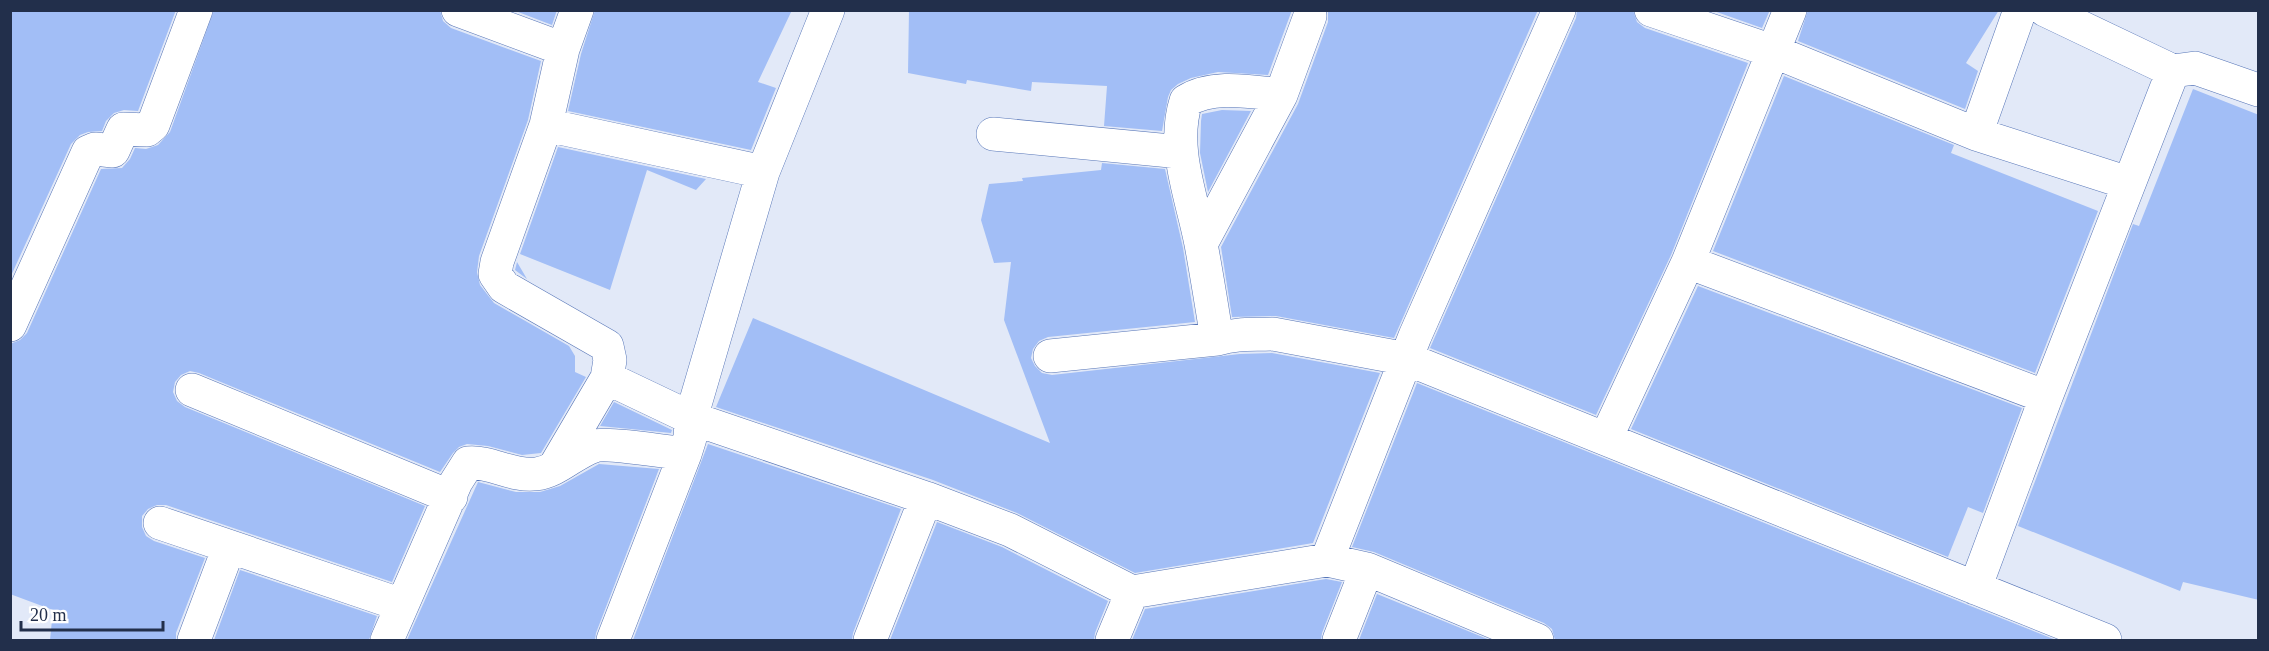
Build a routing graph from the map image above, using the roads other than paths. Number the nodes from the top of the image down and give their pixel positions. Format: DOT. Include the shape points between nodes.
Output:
graph roads {
  1 [pos="196,10"];
  2 [pos="458,10"];
  3 [pos="577,10"];
  4 [pos="828,10"];
  5 [pos="1559,10"];
  6 [pos="1652,10"];
  7 [pos="1791,10"];
  8 [pos="2020,10"];
  9 [pos="2045,10"];
  10 [pos="1310,16"];
  11 [pos="563,49"];
  12 [pos="1775,52"];
  13 [pos="2173,71"];
  14 [pos="2259,90"];
  15 [pos="1281,95"];
  16 [pos="546,124"];
  17 [pos="993,134"];
  18 [pos="1976,134"];
  19 [pos="1181,152"];
  20 [pos="763,172"];
  21 [pos="2128,183"];
  22 [pos="1201,244"];
  23 [pos="1688,262"];
  24 [pos="10,325"];
  25 [pos="1217,339"];
  26 [pos="1050,356"];
  27 [pos="1407,359"];
  28 [pos="607,378"];
  29 [pos="192,390"];
  30 [pos="2046,397"];
  31 [pos="691,418"];
  32 [pos="1606,438"];
  33 [pos="685,454"];
  34 [pos="554,468"];
  35 [pos="451,497"];
  36 [pos="926,498"];
  37 [pos="160,523"];
  38 [pos="230,547"];
  39 [pos="1328,560"];
  40 [pos="1367,569"];
  41 [pos="1975,588"];
  42 [pos="1132,592"];
  43 [pos="402,605"];
  44 [pos="194,640"];
  45 [pos="387,640"];
  46 [pos="613,640"];
  47 [pos="870,640"];
  48 [pos="1112,640"];
  49 [pos="1339,640"];
  50 [pos="1537,640"];
  51 [pos="2105,640"];
  1 -- 24 [label="street" via="153,124 147,130 123,129 113,151 95,148 88,152"];
  2 -- 11 [label="street"];
  3 -- 11 [label="street"];
  4 -- 20 [label="street"];
  5 -- 27 [label="street"];
  6 -- 12 [label="street"];
  7 -- 12 [label="street"];
  8 -- 18 [label="street"];
  9 -- 13 [label="street"];
  10 -- 15 [label="street"];
  11 -- 16 [label="street"];
  12 -- 18 [label="street"];
  12 -- 23 [label="street"];
  13 -- 14 [label="street" via="2194,68"];
  13 -- 21 [label="street"];
  15 -- 19 [label="street" via="1225,90 1198,93 1186,101 1180,119"];
  15 -- 22 [label="street"];
  16 -- 20 [label="street"];
  16 -- 28 [label="street" via="495,277 513,293 607,346"];
  17 -- 19 [label="street"];
  18 -- 21 [label="street"];
  19 -- 22 [label="street"];
  20 -- 31 [label="street"];
  21 -- 30 [label="street"];
  22 -- 25 [label="street"];
  23 -- 30 [label="street"];
  23 -- 32 [label="street"];
  25 -- 26 [label="street"];
  25 -- 27 [label="street" via="1238,334 1273,334"];
  27 -- 32 [label="street"];
  27 -- 39 [label="street"];
  28 -- 31 [label="street"];
  28 -- 34 [label="street"];
  29 -- 35 [label="street"];
  30 -- 41 [label="street"];
  31 -- 33 [label="street"];
  31 -- 36 [label="street"];
  32 -- 41 [label="street"];
  33 -- 34 [label="street" via="598,445"];
  33 -- 46 [label="street"];
  34 -- 35 [label="street" via="535,474 468,463"];
  35 -- 43 [label="street"];
  36 -- 42 [label="street" via="1010,530"];
  36 -- 47 [label="street"];
  37 -- 38 [label="street"];
  38 -- 43 [label="street"];
  38 -- 44 [label="street"];
  39 -- 40 [label="street"];
  39 -- 42 [label="street"];
  40 -- 49 [label="street"];
  40 -- 50 [label="street"];
  41 -- 51 [label="street"];
  42 -- 48 [label="street"];
  43 -- 45 [label="street"];
}
